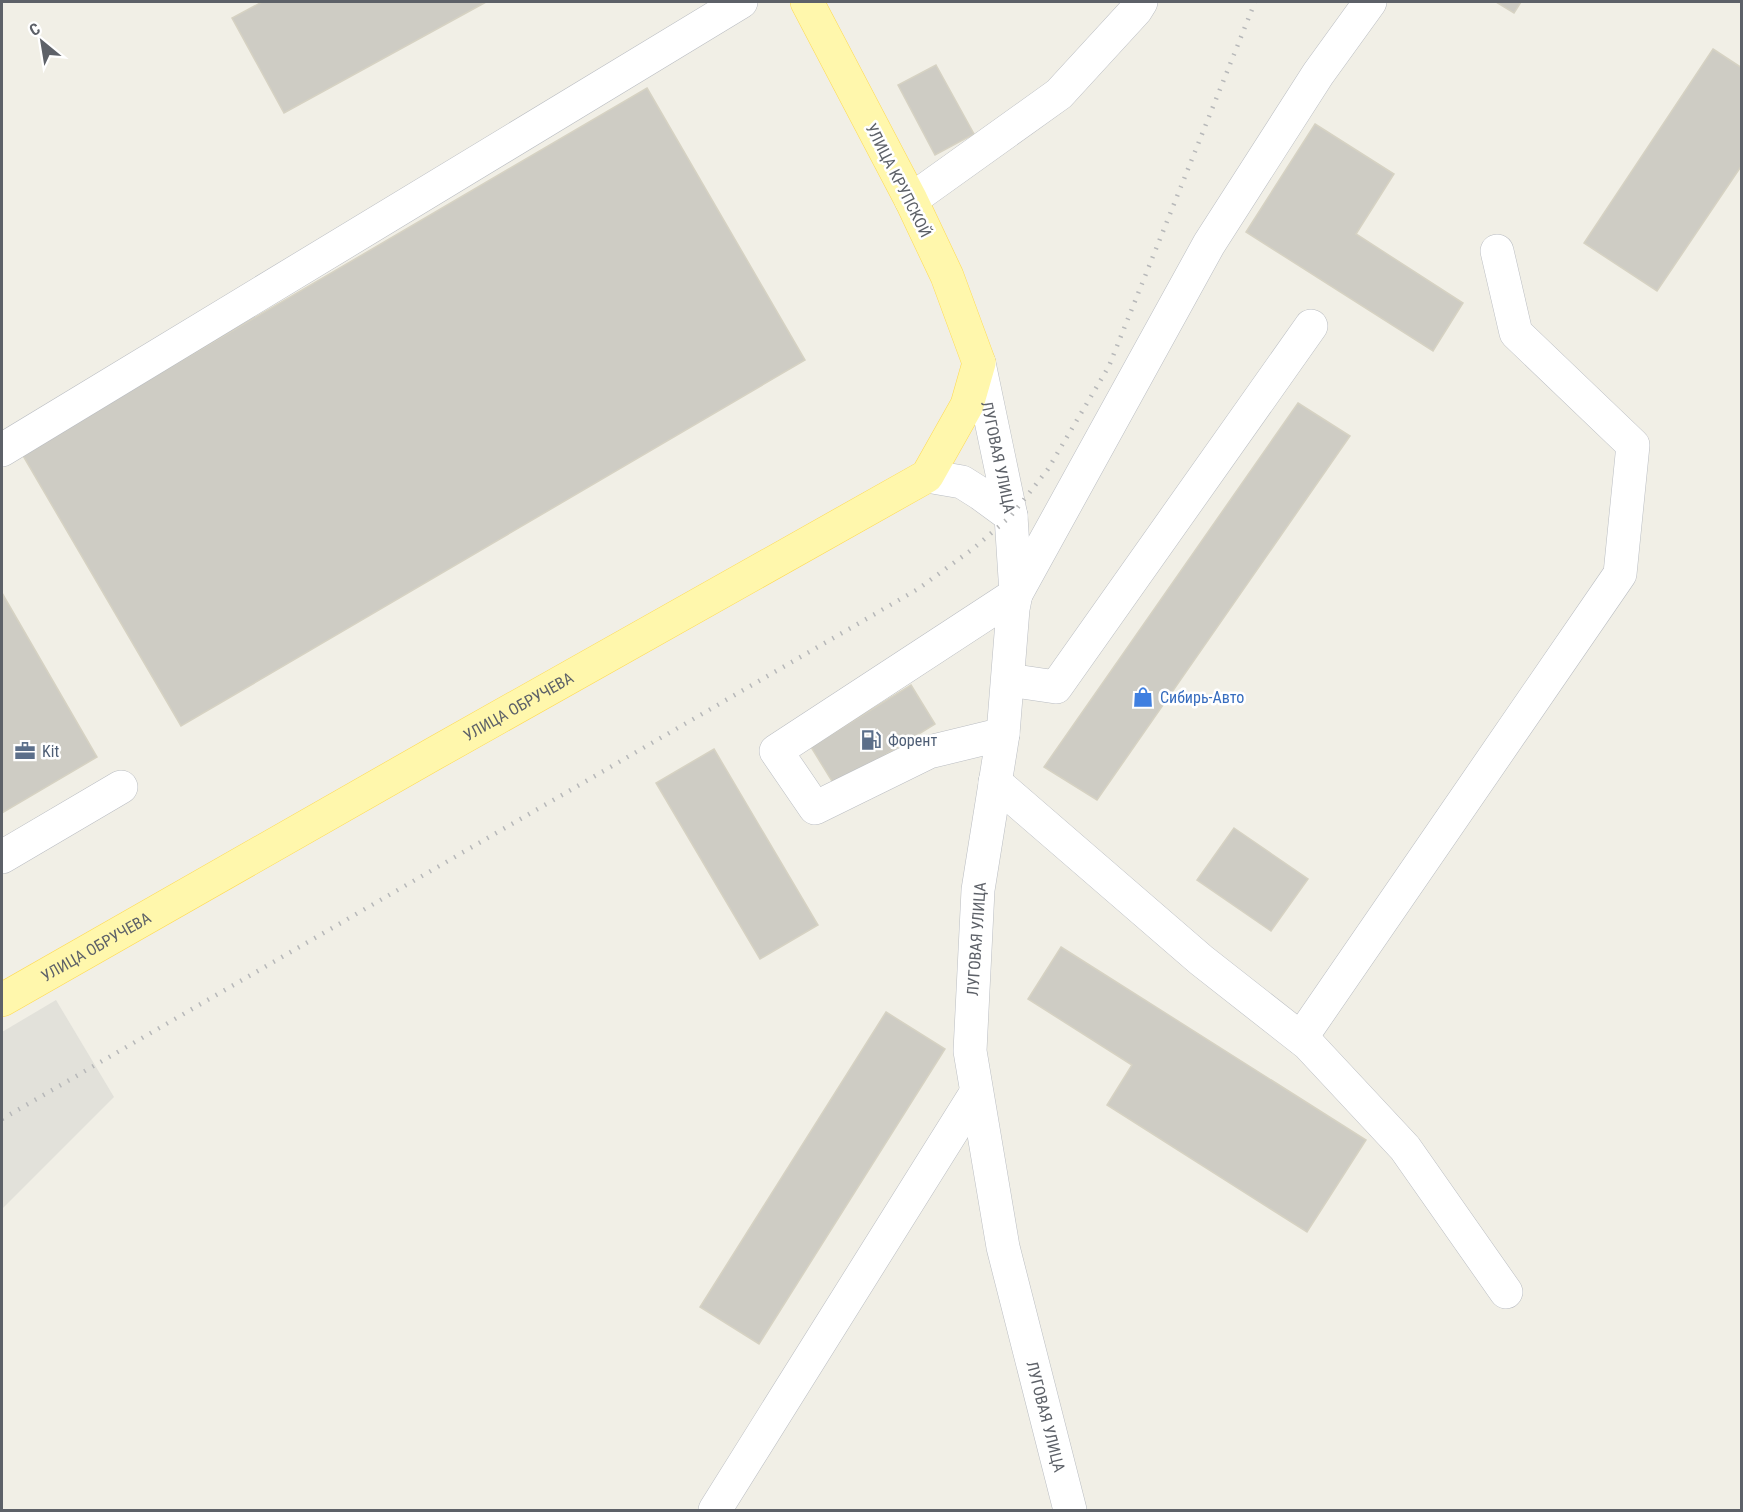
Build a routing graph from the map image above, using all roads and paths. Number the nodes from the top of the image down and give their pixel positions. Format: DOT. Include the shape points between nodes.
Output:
graph roads {
  1 [pos="741,2"];
  2 [pos="807,2"];
  3 [pos="1370,2"];
  4 [pos="1136,4"];
  5 [pos="910,200"];
  6 [pos="1497,251"];
  7 [pos="1311,326"];
  8 [pos="979,363"];
  9 [pos="2,450"];
  10 [pos="927,476"];
  11 [pos="1011,516"];
  12 [pos="1016,594"];
  13 [pos="1008,680"];
  14 [pos="1003,734"];
  15 [pos="995,782"];
  16 [pos="121,787"];
  17 [pos="2,857"];
  18 [pos="2,1000"];
  19 [pos="1301,1038"];
  20 [pos="976,1093"];
  21 [pos="1506,1292"];
  22 [pos="715,1510"];
  23 [pos="1070,1510"];
  1 -- 9 [label="street"];
  2 -- 5 [label="main road, УЛИЦА КРУПСКОЙ"];
  3 -- 12 [label="street" via="1318,74 1209,244"];
  4 -- 5 [label="street" via="1059,94"];
  5 -- 8 [label="main road, УЛИЦА КРУПСКОЙ" via="947,276"];
  6 -- 19 [label="street" via="1516,333 1634,446 1620,574"];
  7 -- 13 [label="street" via="1056,687"];
  8 -- 10 [label="main road" via="967,405"];
  8 -- 11 [label="street, ЛУГОВАЯ УЛИЦА"];
  10 -- 11 [label="street" via="962,482"];
  10 -- 18 [label="main road, УЛИЦА ОБРУЧЕВА"];
  11 -- 12 [label="street, ЛУГОВАЯ УЛИЦА"];
  12 -- 13 [label="street, ЛУГОВАЯ УЛИЦА"];
  12 -- 14 [label="street" via="776,751 814,808 929,753"];
  13 -- 14 [label="street, ЛУГОВАЯ УЛИЦА"];
  14 -- 15 [label="street, ЛУГОВАЯ УЛИЦА"];
  15 -- 19 [label="street" via="1201,960"];
  15 -- 20 [label="street, ЛУГОВАЯ УЛИЦА" via="978,890 970,1051"];
  16 -- 17 [label="street"];
  19 -- 21 [label="street" via="1405,1148"];
  20 -- 22 [label="street"];
  20 -- 23 [label="street, ЛУГОВАЯ УЛИЦА" via="1003,1247"];
}
